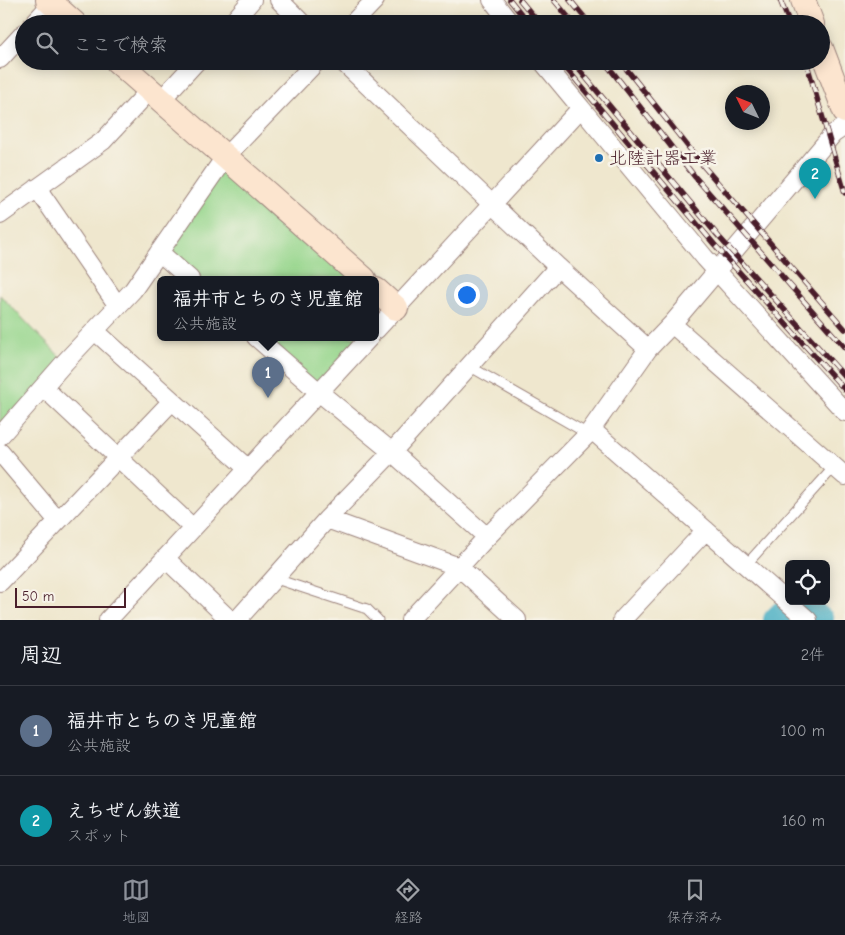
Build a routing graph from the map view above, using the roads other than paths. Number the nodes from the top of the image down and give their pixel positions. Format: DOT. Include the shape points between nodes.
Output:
graph roads {
  1 [pos="252,0"];
  2 [pos="279,0"];
  3 [pos="375,0"];
  4 [pos="492,0"];
  5 [pos="804,0"];
  6 [pos="51,1"];
  7 [pos="39,15"];
  8 [pos="66,15"];
  9 [pos="239,15"];
  10 [pos="294,15"];
  11 [pos="361,15"];
  12 [pos="504,15"];
  13 [pos="809,15"];
  14 [pos="15,43"];
  15 [pos="0,59"];
  16 [pos="127,70"];
  17 [pos="186,70"];
  18 [pos="308,70"];
  19 [pos="352,70"];
  20 [pos="549,70"];
  21 [pos="830,70"];
  22 [pos="156,95"];
  23 [pos="844,103"];
  24 [pos="581,108"];
  25 [pos="845,126"];
  26 [pos="225,157"];
  27 [pos="37,188"];
  28 [pos="492,203"];
  29 [pos="0,215"];
  30 [pos="159,252"];
  31 [pos="558,267"];
  32 [pos="717,271"];
  33 [pos="187,276"];
  34 [pos="361,276"];
  35 [pos="379,293"];
  36 [pos="118,306"];
  37 [pos="396,308"];
  38 [pos="672,324"];
  39 [pos="379,327"];
  40 [pos="95,331"];
  41 [pos="261,341"];
  42 [pos="366,341"];
  43 [pos="648,349"];
  44 [pos="469,366"];
  45 [pos="43,387"];
  46 [pos="320,393"];
  47 [pos="172,401"];
  48 [pos="845,412"];
  49 [pos="590,432"];
  50 [pos="0,436"];
  51 [pos="0,452"];
  52 [pos="392,452"];
  53 [pos="119,458"];
  54 [pos="248,469"];
  55 [pos="840,471"];
  56 [pos="327,519"];
  57 [pos="58,521"];
  58 [pos="193,528"];
  59 [pos="706,530"];
  60 [pos="487,537"];
  61 [pos="165,558"];
  62 [pos="746,565"];
  63 [pos="459,567"];
  64 [pos="273,578"];
  65 [pos="0,582"];
  66 [pos="800,617"];
  67 [pos="108,620"];
  68 [pos="230,620"];
  69 [pos="237,620"];
  70 [pos="378,620"];
  71 [pos="410,620"];
  72 [pos="517,620"];
  73 [pos="622,620"];
  1 -- 9 [label="street"];
  2 -- 10 [label="street"];
  3 -- 11 [label="street"];
  4 -- 12 [label="street"];
  5 -- 13 [label="street"];
  6 -- 7 [label="street"];
  6 -- 8 [label="street"];
  14 -- 15 [label="street"];
  16 -- 22 [label="street"];
  17 -- 22 [label="street"];
  18 -- 26 [label="street"];
  19 -- 28 [label="street"];
  20 -- 24 [label="street"];
  21 -- 23 [label="street"];
  22 -- 26 [label="street"];
  22 -- 27 [label="street" via="103,141"];
  24 -- 28 [label="street"];
  24 -- 32 [label="street"];
  25 -- 32 [label="street" via="833,134"];
  26 -- 30 [label="street"];
  26 -- 34 [label="street"];
  27 -- 29 [label="street"];
  27 -- 36 [label="street"];
  28 -- 31 [label="street"];
  28 -- 37 [label="street"];
  30 -- 33 [label="street"];
  30 -- 36 [label="street"];
  31 -- 43 [label="street"];
  31 -- 44 [label="street"];
  32 -- 38 [label="street"];
  32 -- 48 [label="street"];
  35 -- 37 [label="street"];
  36 -- 40 [label="street"];
  37 -- 39 [label="street"];
  38 -- 43 [label="street"];
  38 -- 55 [label="street"];
  40 -- 45 [label="street"];
  40 -- 47 [label="street"];
  41 -- 46 [label="street"];
  42 -- 46 [label="street"];
  43 -- 49 [label="street"];
  44 -- 49 [label="lane"];
  44 -- 52 [label="street"];
  45 -- 50 [label="street"];
  45 -- 53 [label="street"];
  46 -- 52 [label="street"];
  46 -- 54 [label="street"];
  47 -- 53 [label="street"];
  47 -- 54 [label="street"];
  49 -- 59 [label="street"];
  49 -- 60 [label="street"];
  51 -- 57 [label="street"];
  52 -- 56 [label="street"];
  52 -- 60 [label="street"];
  53 -- 57 [label="street"];
  53 -- 58 [label="street"];
  54 -- 58 [label="street"];
  55 -- 62 [label="lane"];
  56 -- 63 [label="street"];
  56 -- 64 [label="street"];
  57 -- 65 [label="street"];
  58 -- 61 [label="street"];
  59 -- 62 [label="street"];
  59 -- 73 [label="street"];
  60 -- 63 [label="street"];
  61 -- 67 [label="street"];
  61 -- 68 [label="street"];
  62 -- 66 [label="street"];
  63 -- 71 [label="street"];
  63 -- 72 [label="street"];
  64 -- 69 [label="street"];
  64 -- 70 [label="lane" via="367,609"];
}
